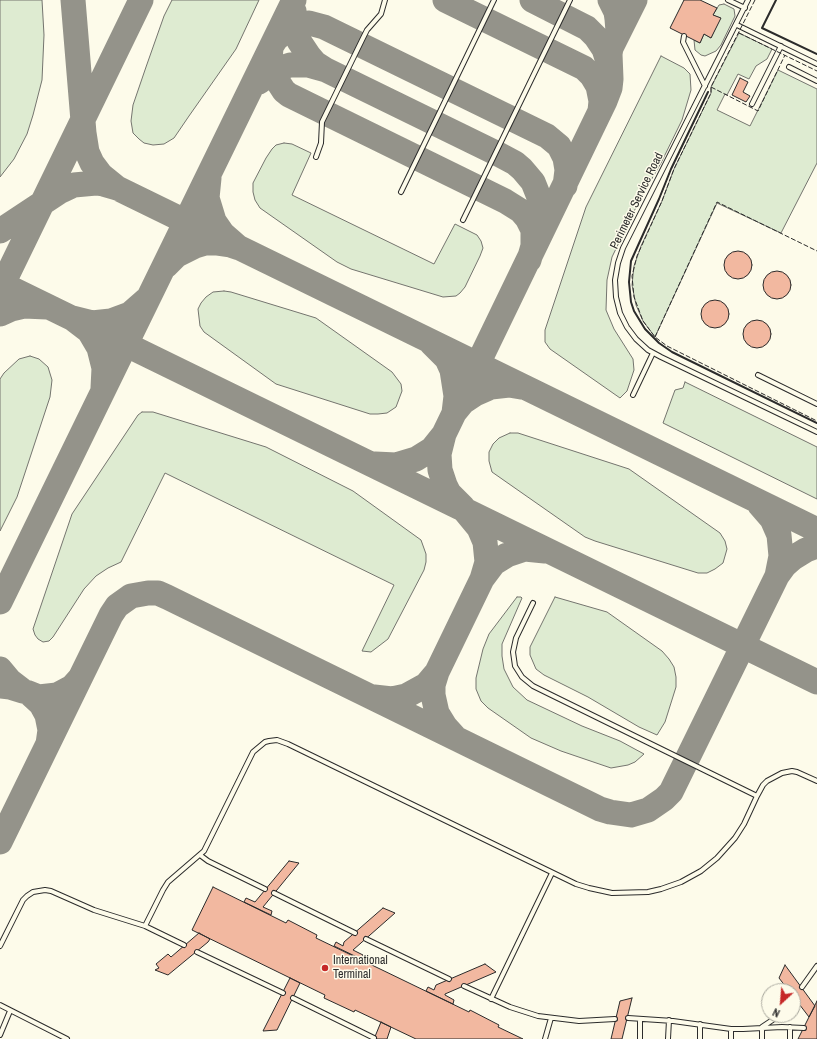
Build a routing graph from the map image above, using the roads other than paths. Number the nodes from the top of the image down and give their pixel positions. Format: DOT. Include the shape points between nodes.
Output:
graph roads {
  1 [pos="385,0"];
  2 [pos="494,0"];
  3 [pos="570,0"];
  4 [pos="728,0"];
  5 [pos="748,0"];
  6 [pos="745,8"];
  7 [pos="737,24"];
  8 [pos="684,36"];
  9 [pos="781,46"];
  10 [pos="817,64"];
  11 [pos="789,67"];
  12 [pos="817,81"];
  13 [pos="705,86"];
  14 [pos="752,104"];
  15 [pos="316,157"];
  16 [pos="401,192"];
  17 [pos="463,220"];
  18 [pos="653,353"];
  19 [pos="758,374"];
  20 [pos="633,395"];
  21 [pos="817,404"];
  22 [pos="817,432"];
  23 [pos="533,603"];
  24 [pos="817,781"];
  25 [pos="757,796"];
  26 [pos="200,855"];
  27 [pos="552,873"];
  28 [pos="265,889"];
  29 [pos="274,893"];
  30 [pos="145,926"];
  31 [pos="355,933"];
  32 [pos="366,939"];
  33 [pos="0,946"];
  34 [pos="184,946"];
  35 [pos="197,952"];
  36 [pos="817,966"];
  37 [pos="449,979"];
  38 [pos="464,986"];
  39 [pos="802,987"];
  40 [pos="283,993"];
  41 [pos="293,998"];
  42 [pos="491,999"];
  43 [pos="0,1005"];
  44 [pos="10,1011"];
  45 [pos="551,1018"];
  46 [pos="628,1018"];
  47 [pos="615,1019"];
  48 [pos="640,1019"];
  49 [pos="669,1020"];
  50 [pos="769,1023"];
  51 [pos="700,1024"];
  52 [pos="790,1027"];
  53 [pos="762,1028"];
  54 [pos="804,1028"];
  55 [pos="731,1029"];
  56 [pos="753,1029"];
  57 [pos="0,1035"];
  58 [pos="374,1038"];
  59 [pos="67,1039"];
  60 [pos="545,1039"];
  61 [pos="640,1039"];
  62 [pos="668,1039"];
  63 [pos="700,1039"];
  64 [pos="731,1039"];
  65 [pos="762,1039"];
  66 [pos="790,1039"];
  1 -- 15 [label="lane" via="381,14 367,30 323,118 321,143"];
  2 -- 16 [label="lane"];
  3 -- 17 [label="lane"];
  4 -- 6 [label="lane"];
  5 -- 6 [label="lane, Perimeter Service Road"];
  6 -- 7 [label="lane, Perimeter Service Road"];
  7 -- 9 [label="lane"];
  7 -- 13 [label="lane, Perimeter Service Road"];
  8 -- 13 [label="lane" via="683,42"];
  9 -- 10 [label="lane"];
  9 -- 14 [label="lane"];
  11 -- 12 [label="lane"];
  13 -- 18 [label="lane, Perimeter Service Road" via="623,248 615,280 620,313 627,327 636,339"];
  18 -- 20 [label="lane"];
  18 -- 22 [label="lane, Perimeter Service Road"];
  19 -- 21 [label="lane"];
  23 -- 25 [label="lane" via="516,638 513,652 515,666 522,677 540,689"];
  24 -- 25 [label="lane" via="797,772 782,773 767,781"];
  25 -- 27 [label="lane" via="740,831 724,851 701,871 672,886 648,892 612,893 589,888"];
  26 -- 27 [label="lane" via="207,846 254,752 265,742 277,740"];
  26 -- 28 [label="lane"];
  26 -- 30 [label="lane" via="168,882"];
  27 -- 42 [label="lane"];
  29 -- 31 [label="lane"];
  30 -- 33 [label="lane" via="94,910 51,892 40,891 23,900"];
  30 -- 34 [label="lane"];
  32 -- 37 [label="lane"];
  35 -- 40 [label="lane"];
  36 -- 39 [label="lane"];
  38 -- 42 [label="lane"];
  41 -- 58 [label="lane"];
  42 -- 45 [label="lane" via="523,1012"];
  43 -- 44 [label="lane"];
  44 -- 57 [label="lane"];
  44 -- 59 [label="lane"];
  45 -- 47 [label="lane" via="579,1021"];
  45 -- 60 [label="lane"];
  46 -- 48 [label="lane"];
  48 -- 49 [label="lane"];
  48 -- 61 [label="lane"];
  49 -- 51 [label="lane"];
  49 -- 62 [label="lane"];
  50 -- 56 [label="lane"];
  51 -- 55 [label="lane"];
  51 -- 63 [label="lane"];
  52 -- 53 [label="lane"];
  52 -- 54 [label="lane"];
  52 -- 66 [label="lane"];
  53 -- 56 [label="lane"];
  53 -- 65 [label="lane"];
  55 -- 56 [label="lane"];
  55 -- 64 [label="lane"];
}
